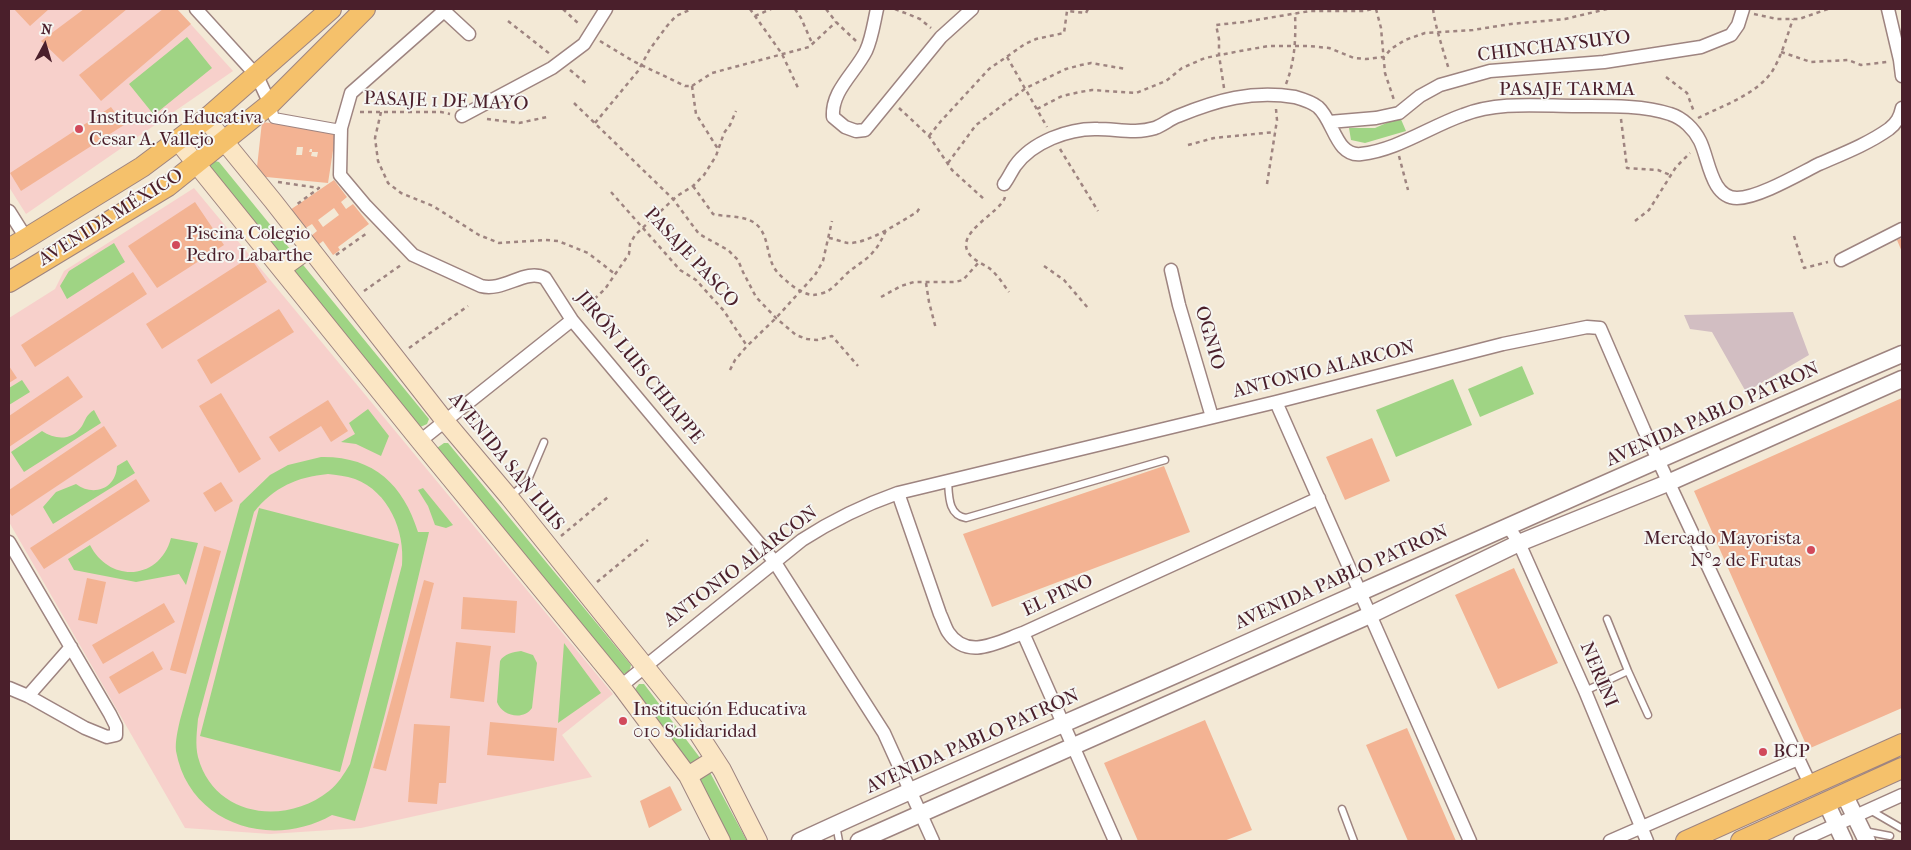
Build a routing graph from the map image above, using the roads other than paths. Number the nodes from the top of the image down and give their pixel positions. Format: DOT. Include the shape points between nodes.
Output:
graph roads {
  1 [pos="196,9"];
  2 [pos="331,9"];
  3 [pos="365,9"];
  4 [pos="606,9"];
  5 [pos="877,9"];
  6 [pos="972,9"];
  7 [pos="1888,9"];
  8 [pos="443,10"];
  9 [pos="1743,10"];
  10 [pos="469,34"];
  11 [pos="256,76"];
  12 [pos="1902,76"];
  13 [pos="270,104"];
  14 [pos="1902,108"];
  15 [pos="462,116"];
  16 [pos="206,119"];
  17 [pos="1329,122"];
  18 [pos="341,128"];
  19 [pos="178,140"];
  20 [pos="224,142"];
  21 [pos="196,164"];
  22 [pos="1004,184"];
  23 [pos="9,211"];
  24 [pos="1902,229"];
  25 [pos="17,244"];
  26 [pos="310,248"];
  27 [pos="1841,260"];
  28 [pos="281,269"];
  29 [pos="1171,270"];
  30 [pos="9,282"];
  31 [pos="572,320"];
  32 [pos="1902,354"];
  33 [pos="1902,379"];
  34 [pos="1276,402"];
  35 [pos="1212,417"];
  36 [pos="445,421"];
  37 [pos="420,441"];
  38 [pos="544,442"];
  39 [pos="1165,460"];
  40 [pos="1658,460"];
  41 [pos="948,481"];
  42 [pos="1670,482"];
  43 [pos="898,493"];
  44 [pos="510,497"];
  45 [pos="1319,498"];
  46 [pos="1508,526"];
  47 [pos="9,542"];
  48 [pos="1519,543"];
  49 [pos="774,562"];
  50 [pos="1360,592"];
  51 [pos="1370,615"];
  52 [pos="1607,620"];
  53 [pos="1023,633"];
  54 [pos="71,647"];
  55 [pos="645,665"];
  56 [pos="1628,671"];
  57 [pos="621,686"];
  58 [pos="9,688"];
  59 [pos="1585,691"];
  60 [pos="1129,695"];
  61 [pos="28,696"];
  62 [pos="1648,715"];
  63 [pos="1134,719"];
  64 [pos="1063,725"];
  65 [pos="1902,744"];
  66 [pos="1072,746"];
  67 [pos="715,759"];
  68 [pos="1798,759"];
  69 [pos="1902,768"];
  70 [pos="688,776"];
  71 [pos="1811,786"];
  72 [pos="910,790"];
  73 [pos="1835,791"];
  74 [pos="1902,795"];
  75 [pos="1342,809"];
  76 [pos="1862,812"];
  77 [pos="921,813"];
  78 [pos="1837,824"];
  79 [pos="835,825"];
  80 [pos="1641,827"];
  81 [pos="1902,828"];
  82 [pos="1864,836"];
  83 [pos="1891,838"];
  84 [pos="722,841"];
  85 [pos="758,841"];
  86 [pos="800,841"];
  87 [pos="839,841"];
  88 [pos="860,841"];
  89 [pos="933,841"];
  90 [pos="1115,841"];
  91 [pos="1354,841"];
  92 [pos="1470,841"];
  93 [pos="1610,841"];
  94 [pos="1647,841"];
  95 [pos="1686,841"];
  96 [pos="1741,841"];
  97 [pos="1800,841"];
  98 [pos="1844,841"];
  1 -- 11 [label="street"];
  2 -- 11 [label="main road, AVENIDA MÉXICO"];
  3 -- 13 [label="main road, AVENIDA MÉXICO"];
  4 -- 15 [label="street" via="584,44 552,68"];
  5 -- 6 [label="street" via="866,50 832,107 833,117 845,128 856,131 864,130 874,121 889,98"];
  7 -- 12 [label="street"];
  8 -- 10 [label="street"];
  8 -- 18 [label="street, JIRÓN LUIS CHIAPPE" via="351,93"];
  9 -- 17 [label="street, CHINCHAYSUYO" via="1730,35 1701,47 1604,62 1490,71 1440,85 1399,113"];
  11 -- 13 [label="street"];
  11 -- 16 [label="main road, AVENIDA MÉXICO"];
  13 -- 18 [label="street" via="274,118"];
  13 -- 20 [label="main road, AVENIDA MÉXICO"];
  14 -- 17 [label="street, PASAJE TARMA" via="1899,120 1873,139 1763,191 1740,198 1728,197 1720,191 1700,139 1683,119 1669,113 1620,107 1513,104 1465,114 1396,145 1362,154 1344,150"];
  16 -- 19 [label="main road, AVENIDA MÉXICO"];
  16 -- 20 [label="main road, AVENIDA SAN LUIS"];
  17 -- 22 [label="street, PASAJE TARMA" via="1318,107 1299,98 1247,94 1175,117 1154,128 1133,131 1095,128 1052,138 1025,156"];
  18 -- 31 [label="street, JIRÓN LUIS CHIAPPE" via="340,175 413,255 491,289 539,275 545,278"];
  19 -- 21 [label="main road"];
  19 -- 25 [label="main road, AVENIDA MÉXICO" via="142,167"];
  20 -- 21 [label="main road, AVENIDA MÉXICO"];
  20 -- 26 [label="main road, AVENIDA SAN LUIS"];
  21 -- 28 [label="main road"];
  21 -- 30 [label="main road, AVENIDA MÉXICO" via="168,186"];
  23 -- 25 [label="street"];
  24 -- 27 [label="street"];
  26 -- 28 [label="main road"];
  26 -- 36 [label="main road, AVENIDA SAN LUIS"];
  28 -- 37 [label="main road"];
  29 -- 35 [label="street, OGNIO"];
  31 -- 36 [label="street"];
  31 -- 49 [label="street, JIRÓN LUIS CHIAPPE"];
  32 -- 40 [label="street, AVENIDA PABLO PATRON"];
  33 -- 42 [label="street"];
  34 -- 35 [label="street, ANTONIO ALARCON"];
  34 -- 40 [label="street, ANTONIO ALARCON" via="1503,344 1587,327 1600,328"];
  34 -- 45 [label="street"];
  35 -- 41 [label="street, ANTONIO ALARCON"];
  36 -- 37 [label="street"];
  36 -- 44 [label="main road, AVENIDA SAN LUIS"];
  37 -- 57 [label="main road"];
  38 -- 44 [label="lane" via="527,482"];
  39 -- 41 [label="lane" via="966,518 953,512"];
  40 -- 42 [label="street, ANTONIO ALARCON"];
  40 -- 46 [label="street, AVENIDA PABLO PATRON"];
  41 -- 43 [label="street, ANTONIO ALARCON"];
  42 -- 48 [label="street"];
  42 -- 68 [label="street, ANTONIO ALARCON"];
  43 -- 49 [label="street, ANTONIO ALARCON" via="830,522"];
  43 -- 53 [label="street, EL PINO" via="949,633 965,647 981,649"];
  44 -- 55 [label="main road, AVENIDA SAN LUIS"];
  45 -- 50 [label="street"];
  45 -- 53 [label="street, EL PINO"];
  46 -- 48 [label="street, NERINI"];
  46 -- 50 [label="street, AVENIDA PABLO PATRON"];
  47 -- 54 [label="street"];
  48 -- 51 [label="street"];
  48 -- 59 [label="street, NERINI"];
  49 -- 55 [label="street, ANTONIO ALARCON"];
  49 -- 72 [label="street, JIRÓN LUIS CHIAPPE" via="884,733"];
  50 -- 51 [label="street"];
  50 -- 60 [label="street, AVENIDA PABLO PATRON"];
  51 -- 63 [label="street"];
  51 -- 92 [label="street"];
  52 -- 56 [label="lane"];
  53 -- 64 [label="street"];
  54 -- 61 [label="street"];
  54 -- 61 [label="street" via="110,714 116,735 107,737 85,728"];
  55 -- 57 [label="street, ANTONIO ALARCON"];
  55 -- 67 [label="main road, AVENIDA SAN LUIS"];
  56 -- 59 [label="lane"];
  56 -- 62 [label="lane"];
  57 -- 70 [label="main road"];
  58 -- 61 [label="street"];
  59 -- 80 [label="street, NERINI"];
  60 -- 63 [label="street"];
  60 -- 64 [label="street, AVENIDA PABLO PATRON"];
  63 -- 66 [label="street"];
  64 -- 66 [label="street"];
  64 -- 72 [label="street, AVENIDA PABLO PATRON"];
  65 -- 73 [label="main road"];
  66 -- 77 [label="street"];
  66 -- 90 [label="street"];
  67 -- 70 [label="main road"];
  67 -- 85 [label="main road, AVENIDA SAN LUIS"];
  68 -- 71 [label="street, ANTONIO ALARCON"];
  68 -- 80 [label="street"];
  69 -- 73 [label="main road"];
  70 -- 84 [label="main road"];
  71 -- 73 [label="main road"];
  71 -- 95 [label="main road"];
  72 -- 77 [label="street, JIRÓN LUIS CHIAPPE"];
  72 -- 79 [label="street, AVENIDA PABLO PATRON"];
  73 -- 76 [label="street"];
  73 -- 78 [label="street"];
  73 -- 96 [label="main road"];
  74 -- 76 [label="street"];
  75 -- 91 [label="lane"];
  76 -- 78 [label="street"];
  76 -- 81 [label="lane"];
  76 -- 82 [label="street"];
  77 -- 88 [label="street"];
  77 -- 89 [label="street, JIRÓN LUIS CHIAPPE"];
  78 -- 97 [label="street"];
  78 -- 98 [label="street"];
  79 -- 86 [label="street, AVENIDA PABLO PATRON"];
  79 -- 87 [label="lane"];
  80 -- 93 [label="street"];
  80 -- 94 [label="street, NERINI"];
  81 -- 83 [label="lane"];
  82 -- 83 [label="lane"];
}
